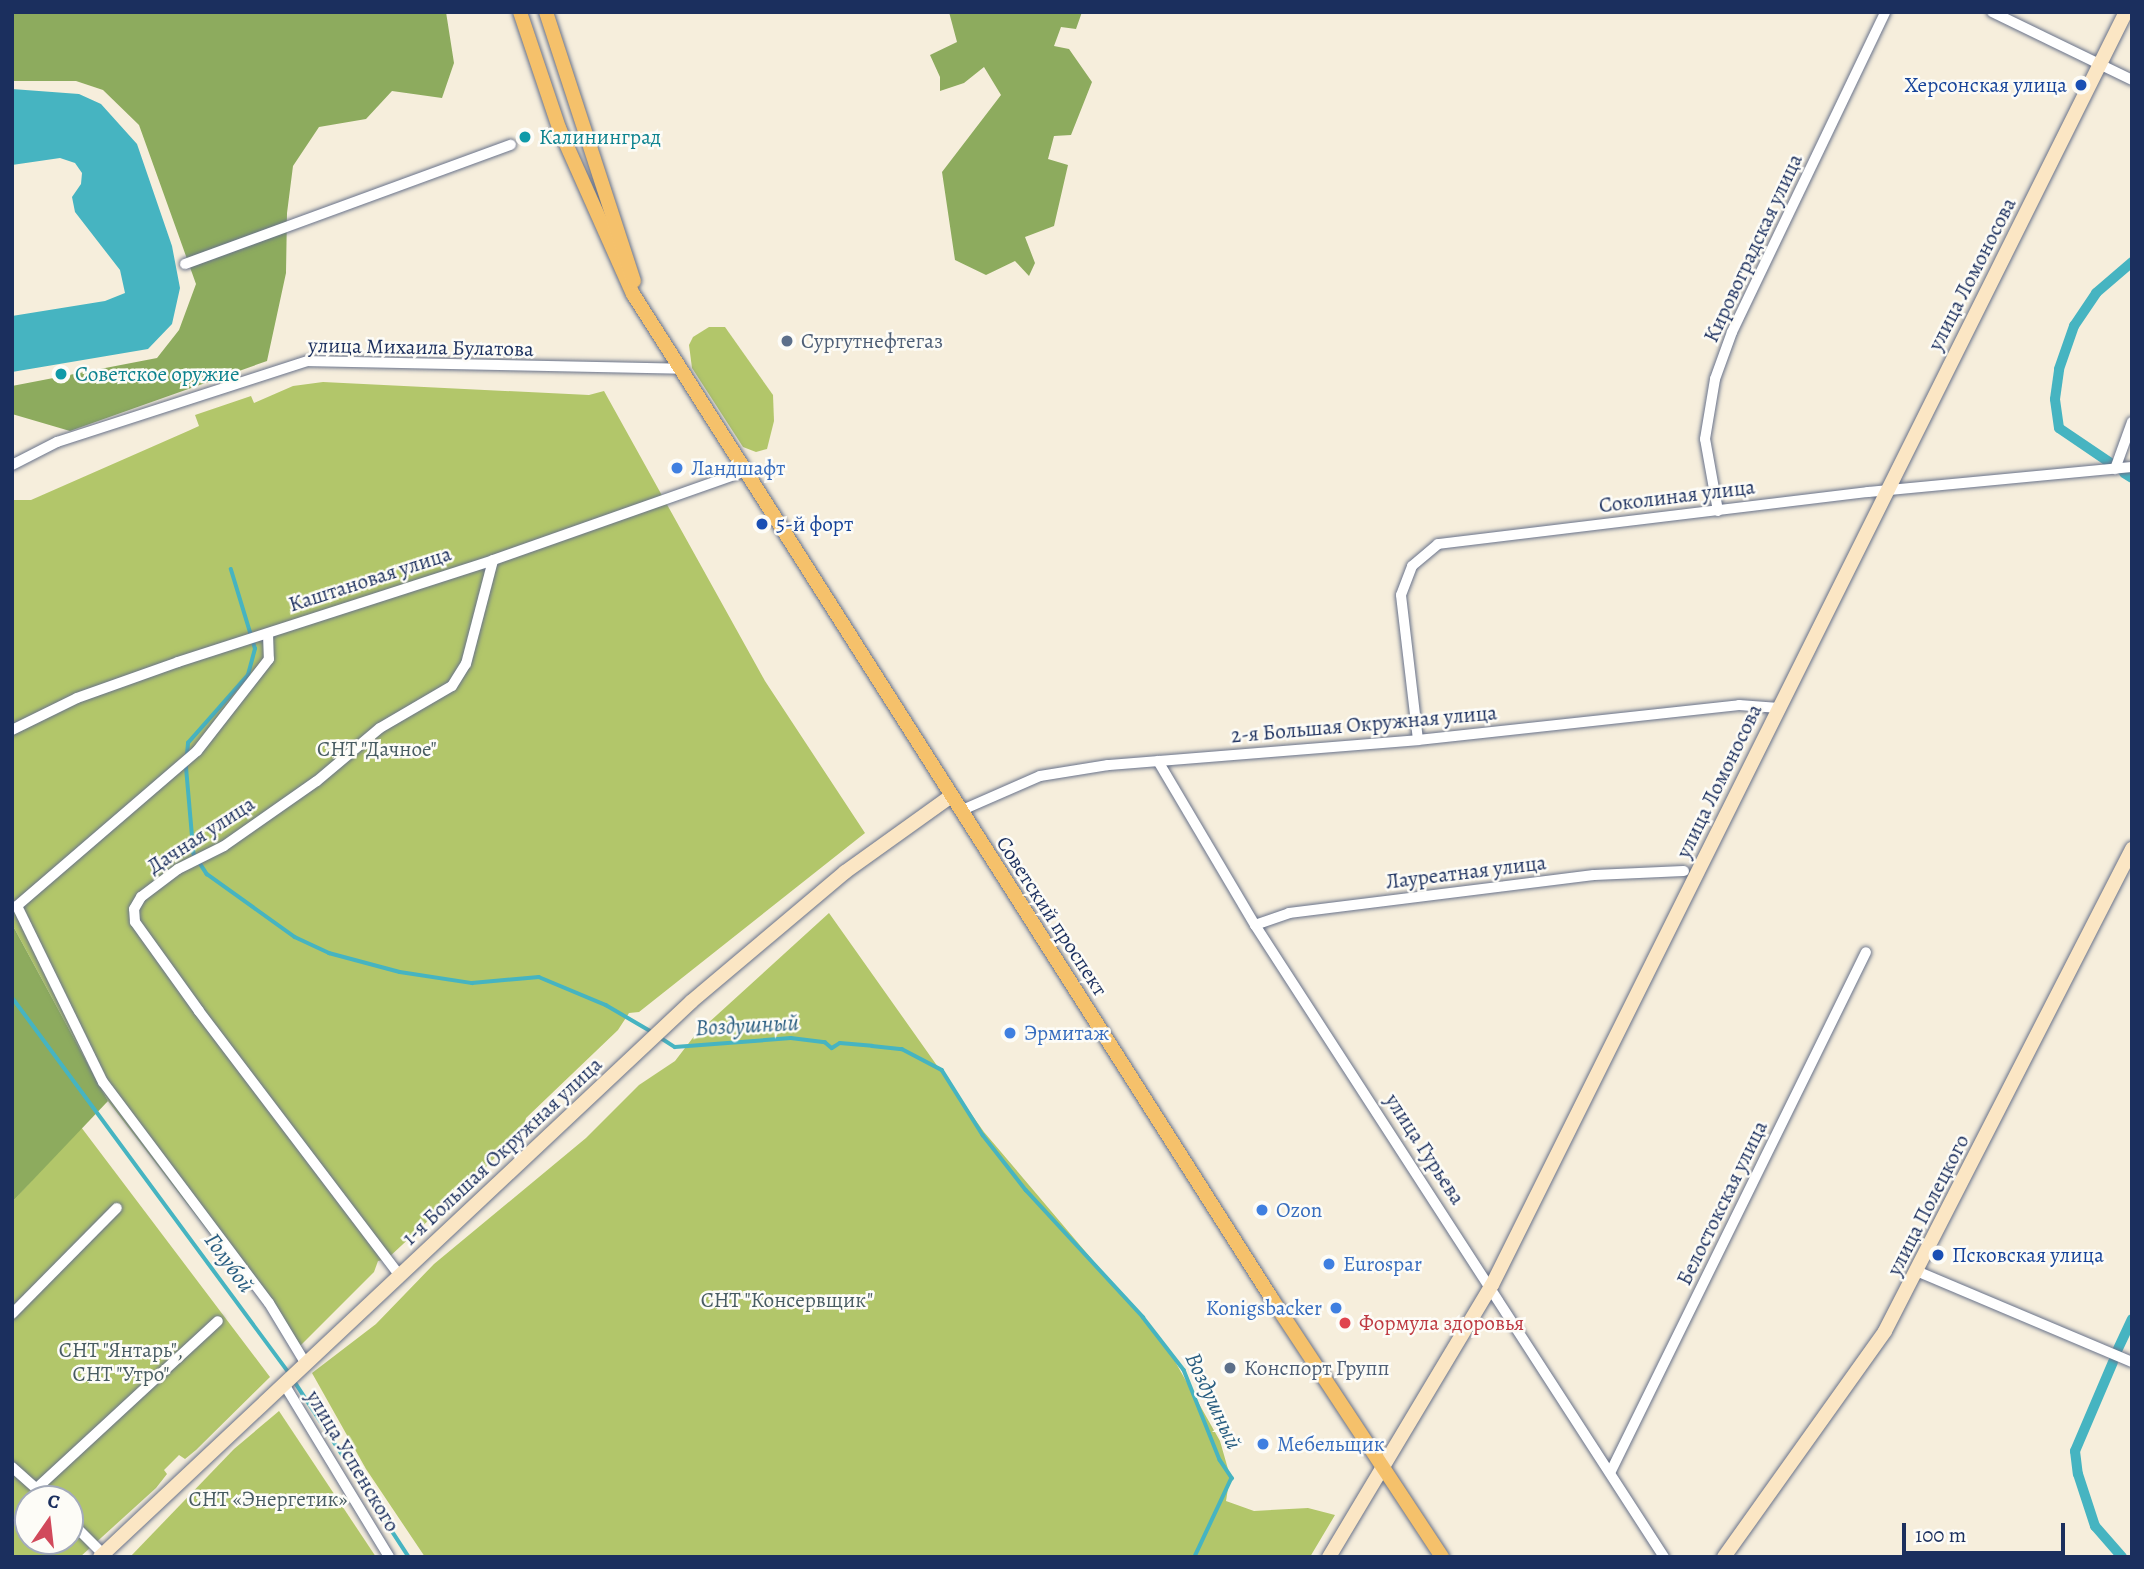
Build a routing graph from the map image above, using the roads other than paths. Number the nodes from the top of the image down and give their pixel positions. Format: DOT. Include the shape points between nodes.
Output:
graph roads {
  1 [pos="546,12"];
  2 [pos="1885,12"];
  3 [pos="1992,12"];
  4 [pos="2126,12"];
  5 [pos="520,13"];
  6 [pos="2099,64"];
  7 [pos="2132,80"];
  8 [pos="511,145"];
  9 [pos="185,264"];
  10 [pos="655,330"];
  11 [pos="678,369"];
  12 [pos="2132,422"];
  13 [pos="12,465"];
  14 [pos="2132,467"];
  15 [pos="2115,468"];
  16 [pos="743,472"];
  17 [pos="1889,491"];
  18 [pos="1718,511"];
  19 [pos="494,560"];
  20 [pos="268,634"];
  21 [pos="1779,708"];
  22 [pos="12,730"];
  23 [pos="1418,740"];
  24 [pos="1158,761"];
  25 [pos="951,796"];
  26 [pos="960,811"];
  27 [pos="2132,849"];
  28 [pos="1684,871"];
  29 [pos="1255,925"];
  30 [pos="1866,952"];
  31 [pos="117,1208"];
  32 [pos="1919,1272"];
  33 [pos="400,1276"];
  34 [pos="1492,1285"];
  35 [pos="12,1314"];
  36 [pos="218,1321"];
  37 [pos="2132,1362"];
  38 [pos="303,1367"];
  39 [pos="284,1384"];
  40 [pos="1383,1465"];
  41 [pos="13,1469"];
  42 [pos="1611,1471"];
  43 [pos="33,1485"];
  44 [pos="40,1485"];
  45 [pos="84,1537"];
  46 [pos="101,1556"];
  47 [pos="389,1557"];
  48 [pos="1329,1557"];
  49 [pos="1442,1557"];
  50 [pos="1664,1557"];
  51 [pos="1724,1557"];
  1 -- 10 [label="main road, Советский проспект" via="637,292"];
  2 -- 18 [label="street, Кировоградская улица" via="1732,331 1715,379 1705,439"];
  3 -- 6 [label="street"];
  4 -- 6 [label="street, улица Ломоносова"];
  5 -- 10 [label="main road, Советский проспект" via="574,166 612,254"];
  6 -- 7 [label="street"];
  6 -- 17 [label="street, улица Ломоносова"];
  8 -- 9 [label="street"];
  10 -- 11 [label="main road, Советский проспект"];
  11 -- 13 [label="street, улица Михаила Булатова" via="308,361 57,442"];
  11 -- 16 [label="main road, Советский проспект"];
  12 -- 15 [label="street"];
  14 -- 15 [label="street, Соколиная улица"];
  15 -- 17 [label="street, Соколиная улица"];
  16 -- 19 [label="street, Каштановая улица"];
  16 -- 25 [label="main road, Советский проспект"];
  17 -- 18 [label="street, Соколиная улица"];
  17 -- 21 [label="street, улица Ломоносова"];
  18 -- 23 [label="street, Соколиная улица" via="1438,544 1424,553 1403,581 1401,595"];
  19 -- 20 [label="street, Каштановая улица"];
  19 -- 33 [label="street, Дачная улица" via="466,664 452,686 380,728 317,781 224,846 178,869 141,897 134,909 135,922 199,1011"];
  20 -- 22 [label="street, Каштановая улица" via="77,698"];
  20 -- 38 [label="street" via="269,659 197,751 17,906 103,1082 269,1303"];
  21 -- 23 [label="street, 2-я Большая Окружная улица" via="1739,705"];
  21 -- 34 [label="street, улица Ломоносова"];
  23 -- 24 [label="street, 2-я Большая Окружная улица"];
  24 -- 26 [label="street, 2-я Большая Окружная улица" via="1040,776"];
  24 -- 29 [label="street, улица Гурьева"];
  25 -- 26 [label="main road, Советский проспект"];
  25 -- 33 [label="street, 1-я Большая Окружная улица" via="845,872 752,948"];
  26 -- 40 [label="main road, Советский проспект"];
  27 -- 32 [label="street, улица Полецкого"];
  28 -- 29 [label="street, Лауреатная улица" via="1594,875 1289,914"];
  29 -- 34 [label="street, улица Гурьева"];
  30 -- 42 [label="street, Белостокская улица"];
  31 -- 35 [label="street"];
  32 -- 37 [label="street"];
  32 -- 51 [label="street, улица Полецкого" via="1885,1331"];
  33 -- 38 [label="street, 1-я Большая Окружная улица"];
  34 -- 40 [label="street, улица Ломоносова"];
  34 -- 42 [label="street, улица Гурьева"];
  36 -- 44 [label="street"];
  38 -- 39 [label="street, 1-я Большая Окружная улица"];
  39 -- 46 [label="street, 1-я Большая Окружная улица"];
  39 -- 47 [label="street, улица Успенского"];
  40 -- 48 [label="street, улица Ломоносова"];
  40 -- 49 [label="main road, Советский проспект"];
  41 -- 43 [label="street"];
  42 -- 50 [label="street, улица Гурьева"];
  45 -- 46 [label="street"];
}
